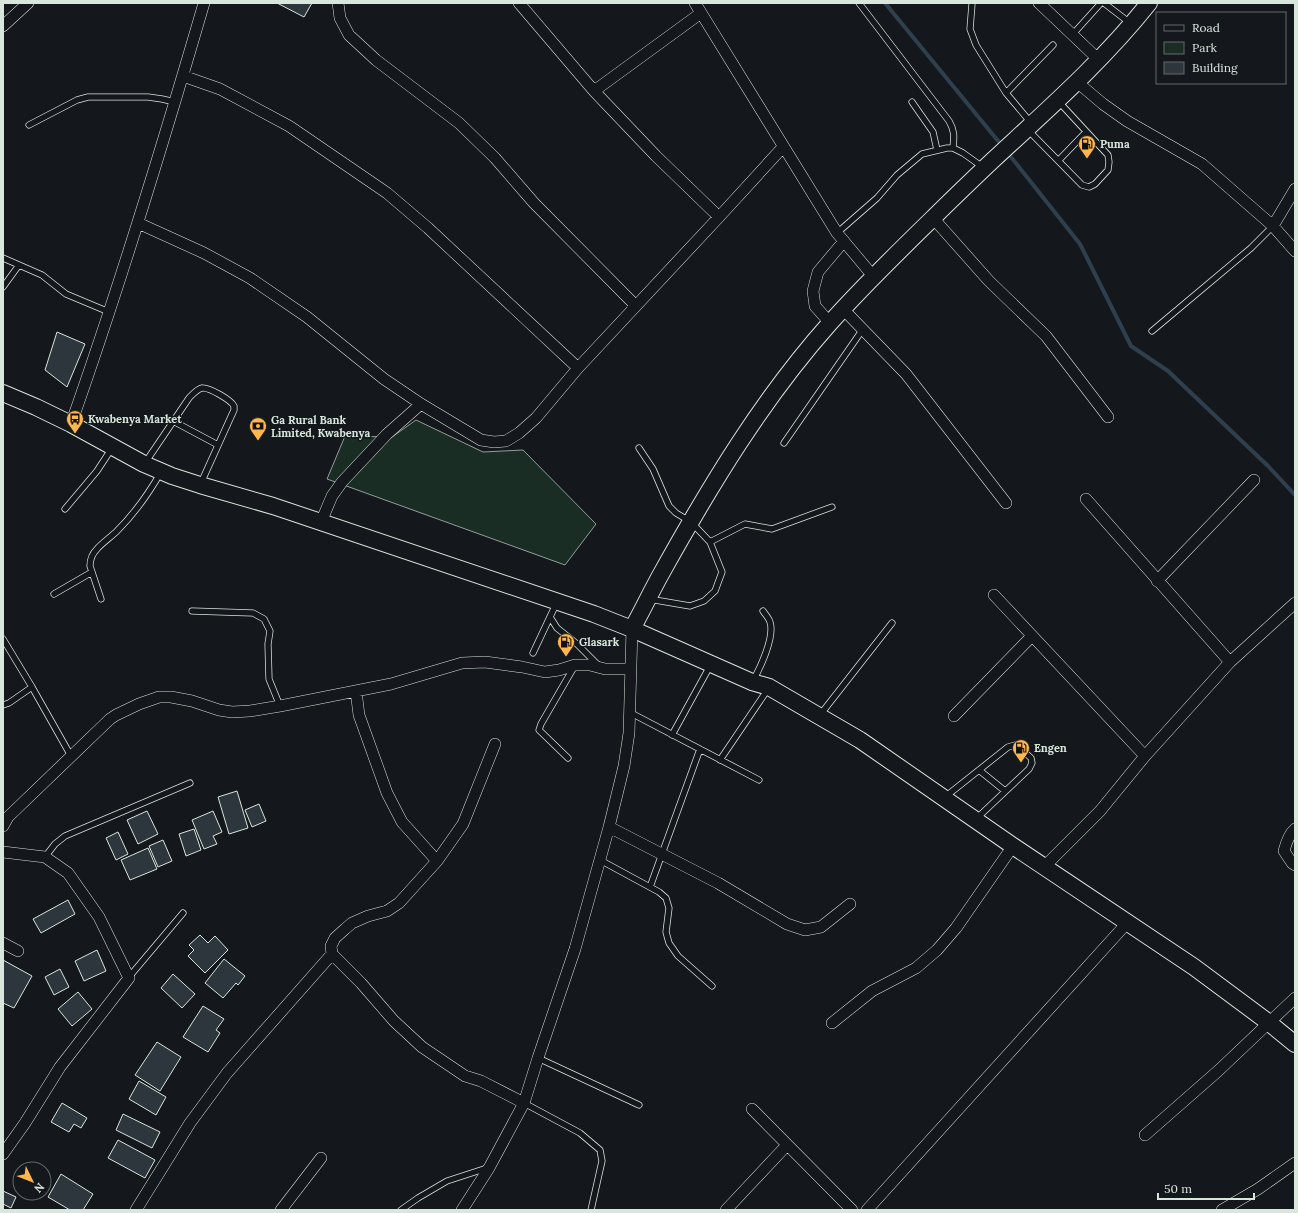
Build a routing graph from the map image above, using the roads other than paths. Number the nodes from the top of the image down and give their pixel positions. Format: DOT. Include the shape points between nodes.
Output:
graph roads {
  1 [pos="28,3"];
  2 [pos="204,3"];
  3 [pos="338,3"];
  4 [pos="519,3"];
  5 [pos="695,3"];
  6 [pos="858,3"];
  7 [pos="1040,3"];
  8 [pos="1103,3"];
  9 [pos="1149,3"];
  10 [pos="972,4"];
  11 [pos="702,13"];
  12 [pos="1132,24"];
  13 [pos="3,26"];
  14 [pos="1073,34"];
  15 [pos="1053,45"];
  16 [pos="1099,60"];
  17 [pos="183,76"];
  18 [pos="1077,82"];
  19 [pos="594,92"];
  20 [pos="1006,93"];
  21 [pos="1057,100"];
  22 [pos="175,102"];
  23 [pos="912,102"];
  24 [pos="29,125"];
  25 [pos="1030,126"];
  26 [pos="1086,132"];
  27 [pos="783,146"];
  28 [pos="953,148"];
  29 [pos="937,150"];
  30 [pos="1059,160"];
  31 [pos="988,165"];
  32 [pos="1295,189"];
  33 [pos="719,218"];
  34 [pos="933,218"];
  35 [pos="138,223"];
  36 [pos="1274,226"];
  37 [pos="841,237"];
  38 [pos="1295,251"];
  39 [pos="3,258"];
  40 [pos="19,265"];
  41 [pos="873,276"];
  42 [pos="3,287"];
  43 [pos="636,306"];
  44 [pos="843,309"];
  45 [pos="109,312"];
  46 [pos="830,323"];
  47 [pos="863,329"];
  48 [pos="1152,331"];
  49 [pos="578,368"];
  50 [pos="3,393"];
  51 [pos="421,404"];
  52 [pos="1108,417"];
  53 [pos="173,421"];
  54 [pos="71,424"];
  55 [pos="784,443"];
  56 [pos="218,445"];
  57 [pos="112,448"];
  58 [pos="639,448"];
  59 [pos="144,464"];
  60 [pos="161,472"];
  61 [pos="1254,480"];
  62 [pos="200,485"];
  63 [pos="1086,499"];
  64 [pos="1006,503"];
  65 [pos="832,507"];
  66 [pos="65,508"];
  67 [pos="321,522"];
  68 [pos="691,522"];
  69 [pos="710,542"];
  70 [pos="92,572"];
  71 [pos="1157,581"];
  72 [pos="54,594"];
  73 [pos="994,595"];
  74 [pos="101,598"];
  75 [pos="649,599"];
  76 [pos="557,602"];
  77 [pos="1295,603"];
  78 [pos="192,611"];
  79 [pos="763,611"];
  80 [pos="550,617"];
  81 [pos="892,623"];
  82 [pos="632,629"];
  83 [pos="1032,636"];
  84 [pos="3,639"];
  85 [pos="533,653"];
  86 [pos="1230,662"];
  87 [pos="711,664"];
  88 [pos="575,665"];
  89 [pos="601,668"];
  90 [pos="631,669"];
  91 [pos="752,682"];
  92 [pos="32,687"];
  93 [pos="769,687"];
  94 [pos="356,691"];
  95 [pos="3,705"];
  96 [pos="280,706"];
  97 [pos="631,713"];
  98 [pos="820,716"];
  99 [pos="954,716"];
  100 [pos="672,735"];
  101 [pos="495,744"];
  102 [pos="700,750"];
  103 [pos="71,756"];
  104 [pos="1145,756"];
  105 [pos="568,758"];
  106 [pos="720,760"];
  107 [pos="979,770"];
  108 [pos="759,780"];
  109 [pos="190,782"];
  110 [pos="1006,792"];
  111 [pos="944,798"];
  112 [pos="976,820"];
  113 [pos="3,826"];
  114 [pos="609,827"];
  115 [pos="1295,829"];
  116 [pos="1014,846"];
  117 [pos="3,852"];
  118 [pos="662,855"];
  119 [pos="45,857"];
  120 [pos="600,860"];
  121 [pos="437,861"];
  122 [pos="1044,866"];
  123 [pos="1295,866"];
  124 [pos="650,887"];
  125 [pos="850,904"];
  126 [pos="184,913"];
  127 [pos="1127,923"];
  128 [pos="3,943"];
  129 [pos="18,951"];
  130 [pos="332,954"];
  131 [pos="128,977"];
  132 [pos="712,986"];
  133 [pos="1295,998"];
  134 [pos="1268,1022"];
  135 [pos="832,1023"];
  136 [pos="1295,1044"];
  137 [pos="538,1058"];
  138 [pos="524,1103"];
  139 [pos="639,1105"];
  140 [pos="752,1109"];
  141 [pos="1145,1135"];
  142 [pos="787,1145"];
  143 [pos="3,1154"];
  144 [pos="321,1158"];
  145 [pos="1295,1163"];
  146 [pos="489,1168"];
  147 [pos="136,1210"];
  148 [pos="281,1210"];
  149 [pos="401,1210"];
  150 [pos="462,1210"];
  151 [pos="591,1210"];
  152 [pos="726,1210"];
  153 [pos="852,1210"];
  154 [pos="868,1210"];
  155 [pos="1222,1210"];
  1 -- 13 [label="street"];
  2 -- 17 [label="street"];
  3 -- 43 [label="street" via="340,18 349,35 376,60 464,128"];
  4 -- 19 [label="street"];
  5 -- 11 [label="street"];
  6 -- 28 [label="lane" via="949,121 954,129"];
  7 -- 14 [label="street"];
  8 -- 12 [label="lane"];
  8 -- 14 [label="lane"];
  9 -- 12 [label="main road"];
  10 -- 20 [label="lane" via="970,29 976,45"];
  11 -- 19 [label="street"];
  11 -- 27 [label="street"];
  12 -- 16 [label="main road"];
  14 -- 16 [label="street"];
  15 -- 20 [label="lane"];
  16 -- 18 [label="main road"];
  17 -- 22 [label="street"];
  17 -- 49 [label="street" via="220,89 289,126 387,193"];
  18 -- 21 [label="main road"];
  18 -- 36 [label="street" via="1127,121 1202,164"];
  19 -- 33 [label="street"];
  20 -- 25 [label="lane"];
  21 -- 25 [label="main road"];
  21 -- 26 [label="lane"];
  22 -- 24 [label="lane" via="148,97 88,97 77,100"];
  22 -- 35 [label="street"];
  23 -- 29 [label="lane" via="933,132"];
  25 -- 30 [label="lane"];
  25 -- 31 [label="main road"];
  26 -- 30 [label="lane"];
  26 -- 30 [label="lane" via="1108,155 1108,170 1095,184 1089,187 1082,185"];
  27 -- 33 [label="street"];
  27 -- 37 [label="street"];
  28 -- 29 [label="lane"];
  28 -- 31 [label="lane"];
  29 -- 37 [label="lane" via="922,154 897,175"];
  31 -- 34 [label="main road"];
  32 -- 36 [label="street"];
  33 -- 43 [label="street"];
  34 -- 41 [label="main road"];
  34 -- 52 [label="street" via="989,281 1046,336"];
  35 -- 45 [label="street"];
  35 -- 51 [label="street" via="204,253 250,278 307,317 384,379"];
  36 -- 38 [label="street"];
  36 -- 48 [label="lane"];
  37 -- 41 [label="street"];
  37 -- 46 [label="street" via="818,272 813,291 815,306"];
  39 -- 40 [label="lane"];
  40 -- 42 [label="lane"];
  40 -- 45 [label="lane" via="42,275 66,294"];
  41 -- 44 [label="main road"];
  43 -- 49 [label="street"];
  44 -- 46 [label="main road"];
  44 -- 47 [label="street"];
  45 -- 54 [label="street"];
  46 -- 68 [label="main road" via="759,413"];
  47 -- 55 [label="lane"];
  47 -- 64 [label="street" via="906,374"];
  49 -- 51 [label="street" via="536,418 506,441 481,440"];
  50 -- 54 [label="main road"];
  51 -- 67 [label="street" via="387,434 342,482 332,496"];
  53 -- 56 [label="lane"];
  53 -- 56 [label="lane" via="189,398 201,388 228,399 234,410"];
  53 -- 59 [label="lane"];
  54 -- 57 [label="main road"];
  56 -- 62 [label="lane"];
  57 -- 59 [label="main road"];
  57 -- 66 [label="lane" via="97,471"];
  58 -- 68 [label="lane" via="653,469 669,506"];
  59 -- 60 [label="main road"];
  60 -- 62 [label="main road"];
  60 -- 70 [label="lane" via="134,511 97,549 90,560"];
  61 -- 71 [label="street"];
  62 -- 67 [label="main road"];
  63 -- 71 [label="street"];
  65 -- 69 [label="lane" via="772,529 746,524"];
  67 -- 76 [label="main road"];
  68 -- 69 [label="lane"];
  68 -- 75 [label="main road"];
  69 -- 75 [label="lane" via="722,572 715,591 704,602 690,606"];
  70 -- 72 [label="lane"];
  70 -- 74 [label="lane"];
  71 -- 86 [label="street"];
  73 -- 83 [label="street"];
  75 -- 82 [label="main road"];
  76 -- 80 [label="lane"];
  76 -- 82 [label="main road"];
  77 -- 86 [label="street"];
  78 -- 96 [label="lane" via="253,613 264,619 270,631 269,679"];
  79 -- 91 [label="lane" via="770,622 770,637 763,662"];
  80 -- 85 [label="lane"];
  80 -- 89 [label="lane" via="557,628"];
  81 -- 98 [label="lane"];
  82 -- 87 [label="main road"];
  82 -- 90 [label="street"];
  83 -- 99 [label="street"];
  83 -- 104 [label="street"];
  84 -- 92 [label="lane"];
  86 -- 104 [label="street"];
  87 -- 91 [label="main road"];
  87 -- 100 [label="lane"];
  88 -- 89 [label="street"];
  88 -- 94 [label="street" via="545,672 485,662 462,663 391,684"];
  88 -- 105 [label="lane" via="540,730"];
  89 -- 90 [label="street"];
  90 -- 97 [label="street"];
  91 -- 93 [label="main road"];
  92 -- 95 [label="lane"];
  92 -- 103 [label="lane"];
  93 -- 98 [label="main road"];
  93 -- 106 [label="lane"];
  94 -- 96 [label="street"];
  94 -- 121 [label="street" via="359,715 387,793 402,822"];
  96 -- 103 [label="street" via="232,712 192,701 159,697 116,714"];
  97 -- 100 [label="lane"];
  97 -- 114 [label="street" via="624,766"];
  98 -- 111 [label="main road" via="860,740"];
  100 -- 102 [label="lane"];
  101 -- 121 [label="street" via="463,824"];
  102 -- 106 [label="lane"];
  102 -- 118 [label="lane"];
  103 -- 113 [label="street" via="8,817"];
  104 -- 122 [label="street" via="1100,811"];
  106 -- 108 [label="lane"];
  107 -- 110 [label="lane"];
  107 -- 110 [label="lane" via="1008,746 1015,745 1019,748 1031,758 1032,763"];
  107 -- 111 [label="lane"];
  109 -- 119 [label="lane" via="65,836"];
  110 -- 112 [label="lane"];
  111 -- 112 [label="main road"];
  112 -- 116 [label="main road"];
  114 -- 118 [label="street"];
  114 -- 120 [label="street"];
  115 -- 123 [label="street" via="1284,851"];
  116 -- 122 [label="main road"];
  116 -- 135 [label="street" via="956,928 937,950 916,968 872,991"];
  117 -- 119 [label="street"];
  118 -- 124 [label="lane"];
  118 -- 125 [label="street" via="718,883 787,924 805,930 821,927"];
  119 -- 131 [label="street" via="68,873 75,882 99,917"];
  120 -- 124 [label="lane"];
  120 -- 137 [label="street" via="575,949"];
  121 -- 130 [label="street" via="399,903 388,911 368,916 345,929 335,938 331,946"];
  122 -- 127 [label="main road"];
  124 -- 132 [label="lane" via="666,898 669,908 666,932 669,943 678,956"];
  126 -- 131 [label="lane"];
  127 -- 134 [label="main road" via="1194,967"];
  127 -- 154 [label="street"];
  128 -- 129 [label="street"];
  130 -- 138 [label="street" via="362,983 394,1021 422,1047 466,1076"];
  130 -- 147 [label="street" via="227,1073 190,1123"];
  131 -- 143 [label="street" via="60,1067"];
  133 -- 134 [label="street"];
  134 -- 136 [label="main road"];
  134 -- 141 [label="street" via="1218,1071"];
  137 -- 138 [label="street"];
  137 -- 139 [label="lane"];
  138 -- 146 [label="street"];
  138 -- 151 [label="lane" via="580,1133 600,1150 602,1161"];
  140 -- 142 [label="street"];
  142 -- 152 [label="street"];
  142 -- 153 [label="street"];
  144 -- 148 [label="street"];
  145 -- 155 [label="street"];
  146 -- 149 [label="lane" via="447,1181"];
  146 -- 150 [label="street"];
}
